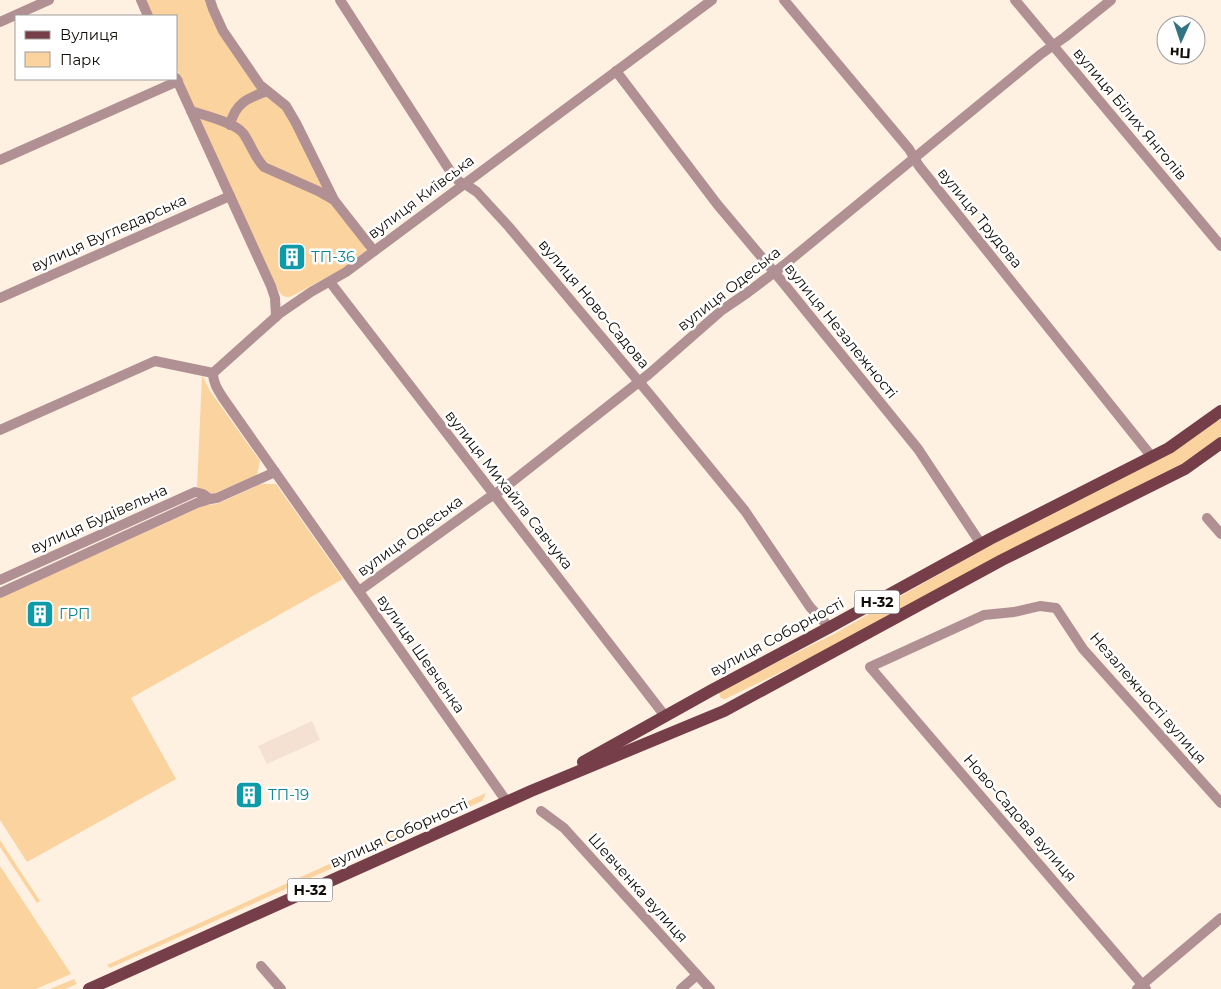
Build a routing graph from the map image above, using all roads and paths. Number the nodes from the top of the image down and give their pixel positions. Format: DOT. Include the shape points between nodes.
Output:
graph roads {
  1 [pos="49,0"];
  2 [pos="141,0"];
  3 [pos="210,0"];
  4 [pos="340,0"];
  5 [pos="712,0"];
  6 [pos="784,0"];
  7 [pos="1016,0"];
  8 [pos="1111,0"];
  9 [pos="15,15"];
  10 [pos="16,15"];
  11 [pos="148,15"];
  12 [pos="0,22"];
  13 [pos="1053,46"];
  14 [pos="616,71"];
  15 [pos="177,80"];
  16 [pos="267,91"];
  17 [pos="191,111"];
  18 [pos="230,125"];
  19 [pos="914,158"];
  20 [pos="0,160"];
  21 [pos="464,184"];
  22 [pos="230,196"];
  23 [pos="334,200"];
  24 [pos="1221,246"];
  25 [pos="374,251"];
  26 [pos="774,272"];
  27 [pos="330,282"];
  28 [pos="0,298"];
  29 [pos="276,317"];
  30 [pos="213,373"];
  31 [pos="639,381"];
  32 [pos="1221,411"];
  33 [pos="0,430"];
  34 [pos="1221,443"];
  35 [pos="1152,457"];
  36 [pos="275,472"];
  37 [pos="494,494"];
  38 [pos="210,499"];
  39 [pos="1207,518"];
  40 [pos="1221,534"];
  41 [pos="981,544"];
  42 [pos="0,580"];
  43 [pos="359,591"];
  44 [pos="0,593"];
  45 [pos="1056,608"];
  46 [pos="830,628"];
  47 [pos="665,716"];
  48 [pos="531,791"];
  49 [pos="507,802"];
  50 [pos="1221,803"];
  51 [pos="541,811"];
  52 [pos="1221,918"];
  53 [pos="261,966"];
  54 [pos="697,975"];
  55 [pos="1142,987"];
  56 [pos="89,989"];
  57 [pos="281,989"];
  58 [pos="681,989"];
  59 [pos="710,989"];
  1 -- 10 [label="street"];
  2 -- 11 [label="street"];
  3 -- 16 [label="street" via="223,31"];
  4 -- 21 [label="street, вулиця Ново-Садова" via="454,177"];
  5 -- 14 [label="street, вулиця Київська"];
  6 -- 19 [label="street, вулиця Трудова"];
  7 -- 13 [label="street, вулиця Білих Янголів"];
  8 -- 13 [label="street, вулиця Одеська"];
  9 -- 12 [label="street"];
  13 -- 19 [label="street, вулиця Одеська"];
  13 -- 24 [label="street, вулиця Білих Янголів"];
  14 -- 21 [label="street, вулиця Київська"];
  14 -- 26 [label="street, вулиця Незалежності" via="717,204"];
  15 -- 17 [label="street"];
  15 -- 20 [label="street"];
  16 -- 18 [label="street" via="243,102"];
  16 -- 23 [label="street" via="286,106"];
  17 -- 18 [label="street"];
  17 -- 22 [label="street"];
  18 -- 23 [label="street" via="241,131 264,166"];
  19 -- 26 [label="street, вулиця Одеська"];
  19 -- 35 [label="street, вулиця Трудова"];
  21 -- 25 [label="street, вулиця Київська"];
  21 -- 31 [label="street, вулиця Ново-Садова" via="477,192 509,227"];
  22 -- 28 [label="street, вулиця Вугледарська"];
  22 -- 29 [label="street" via="271,286"];
  23 -- 25 [label="street"];
  25 -- 27 [label="street, вулиця Київська"];
  26 -- 31 [label="street, вулиця Одеська" via="722,310"];
  26 -- 41 [label="street, вулиця Незалежності" via="918,449"];
  27 -- 29 [label="street, вулиця Київська"];
  27 -- 37 [label="street, вулиця Михайла Савчука"];
  29 -- 30 [label="street, вулиця Київська"];
  30 -- 33 [label="street" via="155,361"];
  30 -- 36 [label="street, вулиця Шевченка" via="216,388"];
  31 -- 37 [label="street, вулиця Одеська"];
  31 -- 46 [label="street, вулиця Ново-Садова" via="745,511 810,607"];
  32 -- 35 [label="main road, вулиця Соборності / Н-32"];
  34 -- 48 [label="main road, вулиця Соборності / Н-32" via="1185,469 1002,560 724,711"];
  35 -- 41 [label="main road, вулиця Соборності / Н-32"];
  36 -- 38 [label="street, вулиця Будівельна"];
  36 -- 43 [label="street, вулиця Шевченка"];
  37 -- 43 [label="street, вулиця Одеська"];
  37 -- 47 [label="street, вулиця Михайла Савчука"];
  38 -- 42 [label="street, вулиця Будівельна" via="195,492"];
  38 -- 44 [label="street, вулиця Будівельна"];
  39 -- 40 [label="street"];
  41 -- 46 [label="main road, вулиця Соборності / Н-32"];
  43 -- 49 [label="street, вулиця Шевченка"];
  45 -- 50 [label="street, Незалежності вулиця" via="1083,649"];
  45 -- 55 [label="street, Ново-Садова вулиця" via="1040,606 984,615 870,667"];
  46 -- 47 [label="main road, вулиця Соборності / Н-32"];
  47 -- 48 [label="main road, вулиця Соборності / Н-32"];
  48 -- 49 [label="main road, вулиця Соборності / Н-32"];
  49 -- 56 [label="main road, вулиця Соборності / Н-32"];
  51 -- 54 [label="street, Шевченка вулиця" via="564,828"];
  52 -- 55 [label="street"];
  53 -- 57 [label="street"];
  54 -- 58 [label="street"];
  54 -- 59 [label="street, Шевченка вулиця"];
}
